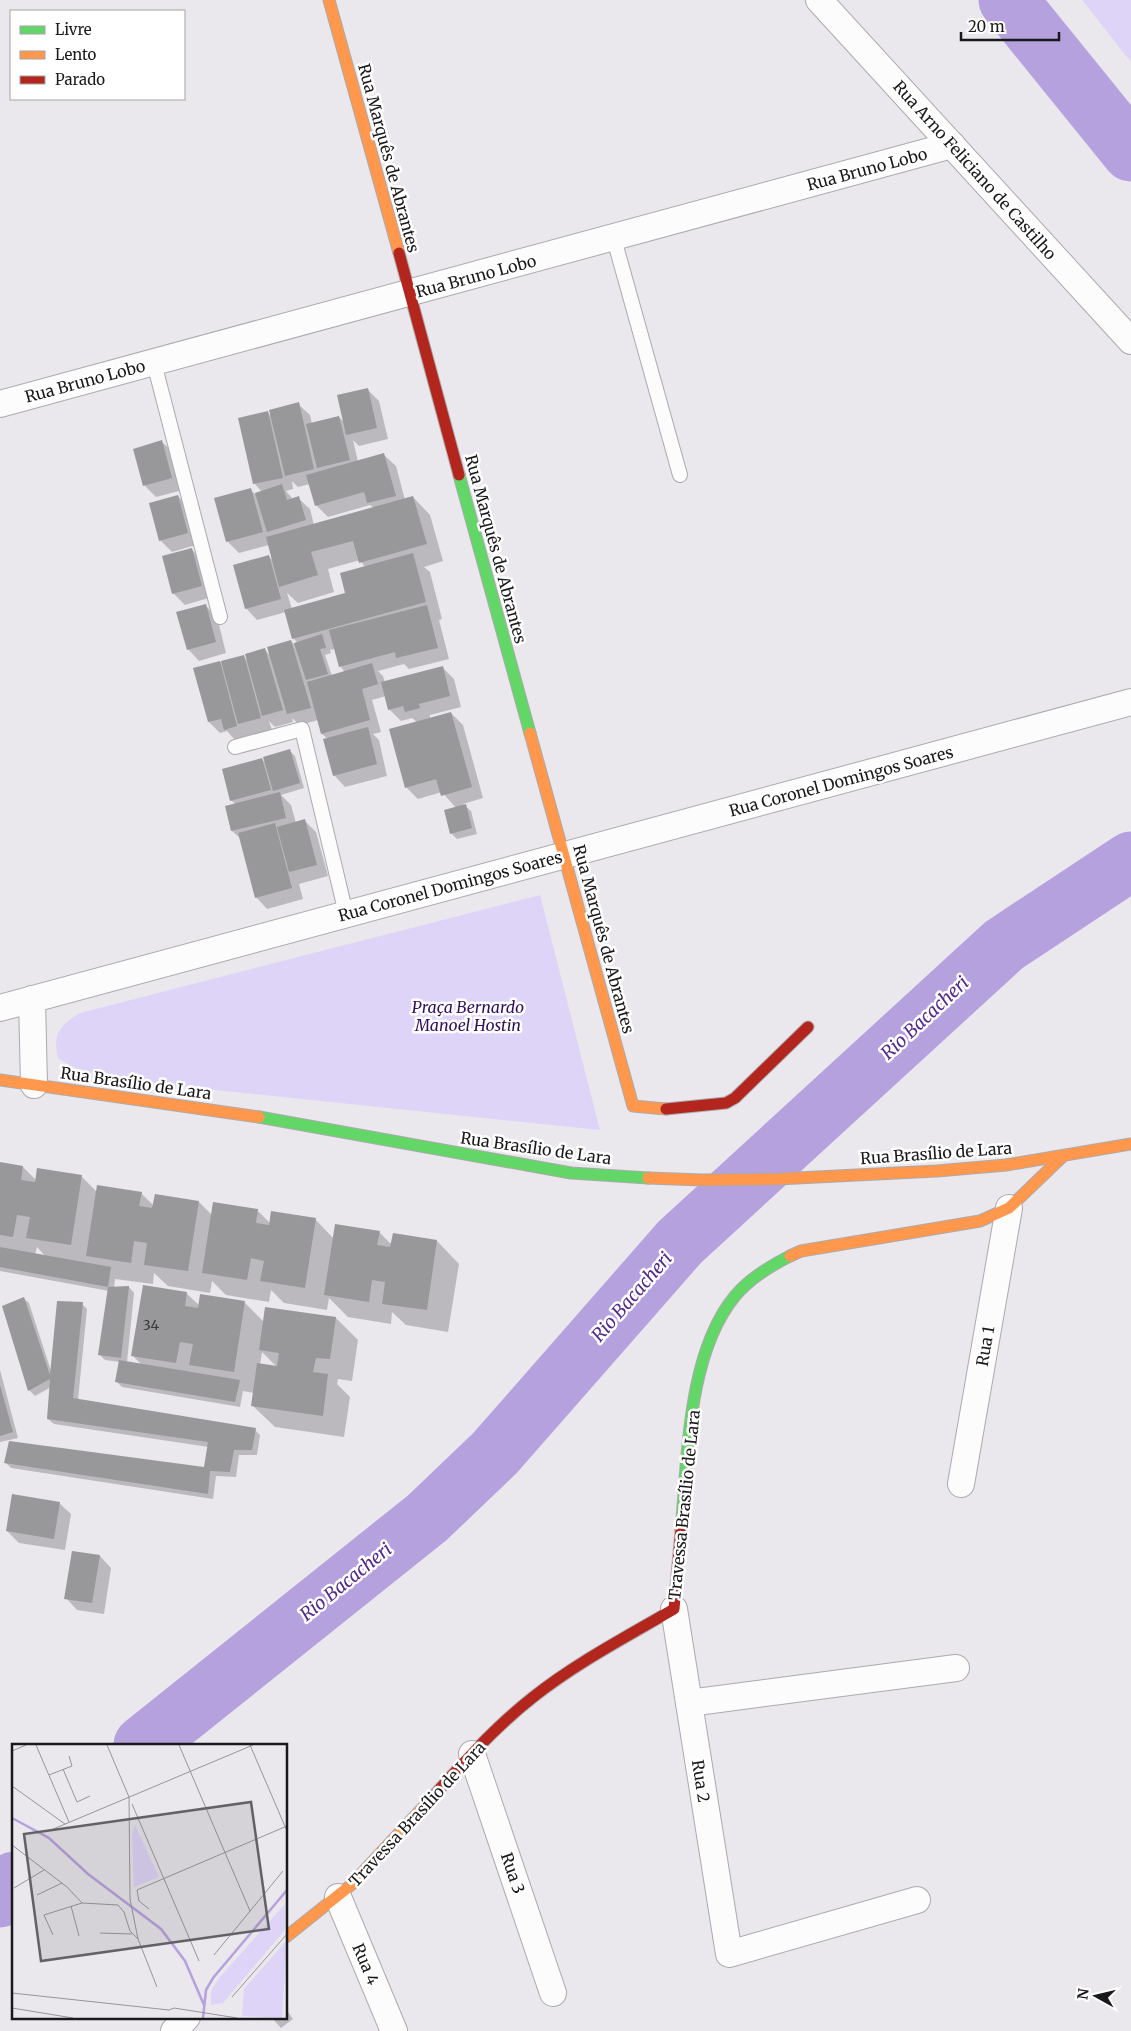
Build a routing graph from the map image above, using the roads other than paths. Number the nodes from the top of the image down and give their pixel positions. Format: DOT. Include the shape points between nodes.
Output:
graph roads {
  1 [pos="329,0"];
  2 [pos="820,0"];
  3 [pos="952,145"];
  4 [pos="614,239"];
  5 [pos="410,294"];
  6 [pos="1131,341"];
  7 [pos="154,363"];
  8 [pos="0,404"];
  9 [pos="680,475"];
  10 [pos="220,617"];
  11 [pos="1131,702"];
  12 [pos="235,747"];
  13 [pos="564,855"];
  14 [pos="346,914"];
  15 [pos="32,999"];
  16 [pos="0,1008"];
  17 [pos="808,1027"];
  18 [pos="0,1080"];
  19 [pos="34,1085"];
  20 [pos="1131,1144"];
  21 [pos="1062,1157"];
  22 [pos="1010,1208"];
  23 [pos="961,1484"];
  24 [pos="674,1609"];
  25 [pos="956,1668"];
  26 [pos="689,1703"];
  27 [pos="472,1754"];
  28 [pos="338,1897"];
  29 [pos="917,1900"];
  30 [pos="288,1935"];
  31 [pos="553,1993"];
  32 [pos="186,2018"];
  33 [pos="174,2031"];
  34 [pos="394,2031"];
  1 -- 5 [label="street, Rua Marquês de Abrantes"];
  2 -- 3 [label="street, Rua Arno Feliciano de Castilho"];
  3 -- 4 [label="street, Rua Bruno Lobo"];
  3 -- 6 [label="street, Rua Arno Feliciano de Castilho"];
  4 -- 5 [label="street, Rua Bruno Lobo"];
  4 -- 9 [label="lane"];
  5 -- 7 [label="street, Rua Bruno Lobo"];
  5 -- 13 [label="street, Rua Marquês de Abrantes"];
  7 -- 8 [label="street, Rua Bruno Lobo"];
  7 -- 10 [label="lane"];
  11 -- 13 [label="street, Rua Coronel Domingos Soares"];
  12 -- 14 [label="lane" via="302,729"];
  13 -- 14 [label="street, Rua Coronel Domingos Soares"];
  13 -- 17 [label="street, Rua Marquês de Abrantes" via="633,1106 671,1109 726,1103"];
  14 -- 15 [label="street, Rua Coronel Domingos Soares"];
  15 -- 16 [label="street, Rua Coronel Domingos Soares"];
  15 -- 19 [label="street"];
  18 -- 19 [label="street, Rua Brasílio de Lara"];
  19 -- 21 [label="street, Rua Brasílio de Lara" via="282,1120 571,1173 702,1180 856,1176 1006,1165"];
  20 -- 21 [label="street, Rua Brasílio de Lara"];
  21 -- 22 [label="street, Travessa Brasílio de Lara"];
  22 -- 23 [label="street, Rua 1"];
  22 -- 24 [label="street, Travessa Brasílio de Lara" via="980,1221 801,1251 768,1267 734,1296 714,1329 694,1396"];
  24 -- 26 [label="street, Rua 2"];
  24 -- 27 [label="street, Travessa Brasílio de Lara" via="554,1682 516,1712"];
  25 -- 26 [label="street"];
  26 -- 29 [label="street, Rua 2" via="729,1954"];
  27 -- 28 [label="street, Travessa Brasílio de Lara"];
  27 -- 31 [label="street, Rua 3"];
  28 -- 30 [label="street, Travessa Brasílio de Lara"];
  28 -- 34 [label="street, Rua 4"];
  32 -- 33 [label="street"];
}
